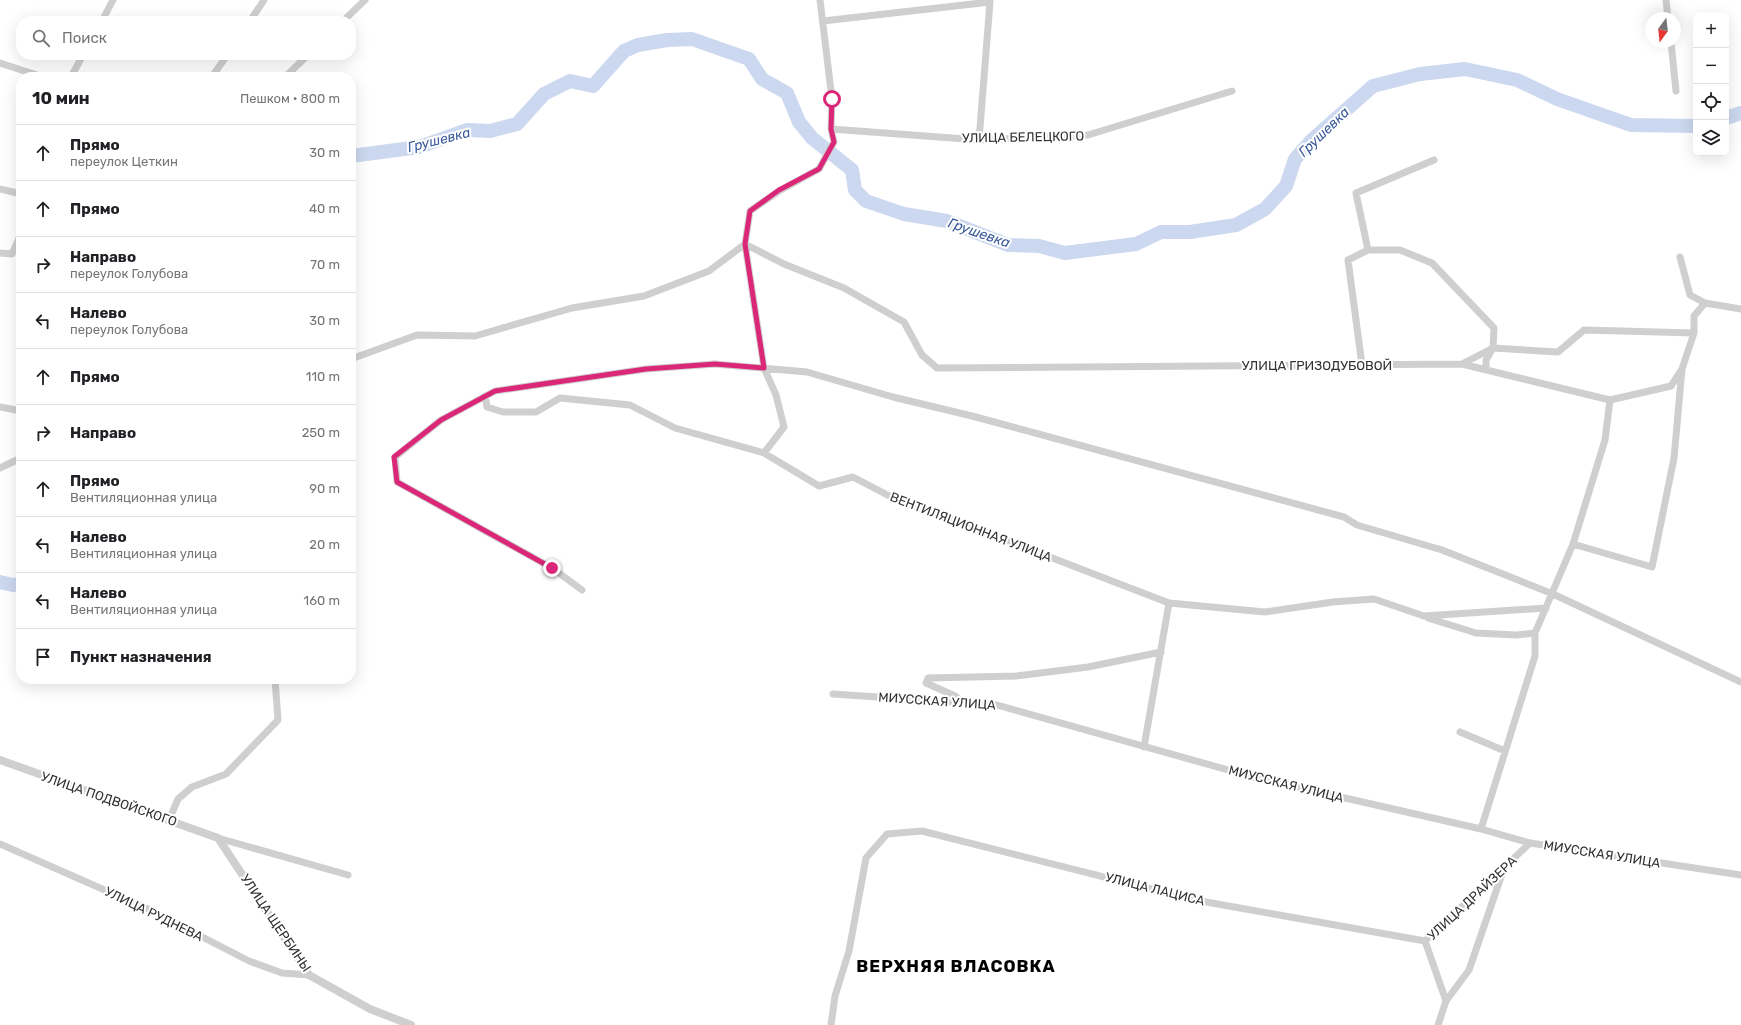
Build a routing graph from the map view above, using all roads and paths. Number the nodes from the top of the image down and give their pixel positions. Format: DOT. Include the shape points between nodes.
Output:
graph roads {
  1 [pos="113,0"];
  2 [pos="264,0"];
  3 [pos="365,0"];
  4 [pos="820,0"];
  5 [pos="1666,0"];
  6 [pos="1667,12"];
  7 [pos="105,16"];
  8 [pos="253,16"];
  9 [pos="348,16"];
  10 [pos="823,21"];
  11 [pos="1672,48"];
  12 [pos="80,60"];
  13 [pos="224,60"];
  14 [pos="303,60"];
  15 [pos="0,63"];
  16 [pos="28,72"];
  17 [pos="74,72"];
  18 [pos="215,72"];
  19 [pos="290,72"];
  20 [pos="1232,90"];
  21 [pos="1676,91"];
  22 [pos="831,129"];
  23 [pos="979,140"];
  24 [pos="1434,160"];
  25 [pos="0,189"];
  26 [pos="16,193"];
  27 [pos="745,244"];
  28 [pos="16,245"];
  29 [pos="1368,250"];
  30 [pos="0,253"];
  31 [pos="1680,257"];
  32 [pos="1704,303"];
  33 [pos="1741,309"];
  34 [pos="1694,333"];
  35 [pos="1492,348"];
  36 [pos="356,357"];
  37 [pos="1462,364"];
  38 [pos="1362,365"];
  39 [pos="764,368"];
  40 [pos="1486,370"];
  41 [pos="1682,370"];
  42 [pos="485,396"];
  43 [pos="1610,400"];
  44 [pos="0,407"];
  45 [pos="16,410"];
  46 [pos="764,453"];
  47 [pos="16,460"];
  48 [pos="0,468"];
  49 [pos="1573,544"];
  50 [pos="582,590"];
  51 [pos="1553,594"];
  52 [pos="1169,603"];
  53 [pos="1546,608"];
  54 [pos="1424,616"];
  55 [pos="1535,633"];
  56 [pos="1160,652"];
  57 [pos="1741,682"];
  58 [pos="275,684"];
  59 [pos="833,694"];
  60 [pos="962,702"];
  61 [pos="1460,732"];
  62 [pos="1144,747"];
  63 [pos="1505,751"];
  64 [pos="0,760"];
  65 [pos="169,820"];
  66 [pos="1481,829"];
  67 [pos="218,838"];
  68 [pos="1530,843"];
  69 [pos="0,844"];
  70 [pos="1504,869"];
  71 [pos="348,875"];
  72 [pos="1741,875"];
  73 [pos="1425,941"];
  74 [pos="309,975"];
  75 [pos="1446,1001"];
  76 [pos="411,1025"];
  77 [pos="831,1025"];
  78 [pos="1438,1025"];
  1 -- 7 [label="street"];
  2 -- 8 [label="street"];
  3 -- 9 [label="street"];
  4 -- 10 [label="street"];
  5 -- 6 [label="street"];
  10 -- 22 [label="street" via="832,99"];
  10 -- 23 [label="street" via="990,2"];
  11 -- 21 [label="street"];
  12 -- 17 [label="street"];
  13 -- 18 [label="street"];
  14 -- 19 [label="street"];
  15 -- 16 [label="street"];
  20 -- 23 [label="street, УЛИЦА БЕЛЕЦКОГО" via="1088,136"];
  22 -- 23 [label="street, УЛИЦА БЕЛЕЦКОГО"];
  22 -- 27 [label="street" via="834,142 819,169 779,190 750,211"];
  24 -- 29 [label="street" via="1356,193"];
  25 -- 26 [label="street"];
  27 -- 36 [label="street" via="709,271 644,296 572,308 475,336 418,335"];
  27 -- 38 [label="street, УЛИЦА ГРИЗОДУБОВОЙ" via="784,264 844,288 904,322 922,355 937,368"];
  27 -- 39 [label="street"];
  28 -- 30 [label="street" via="12,254"];
  29 -- 35 [label="street" via="1400,250 1432,264 1494,328"];
  29 -- 38 [label="street" via="1348,260"];
  31 -- 32 [label="street" via="1690,295"];
  32 -- 33 [label="street"];
  32 -- 34 [label="street" via="1694,316"];
  34 -- 35 [label="street" via="1584,330 1558,352"];
  34 -- 41 [label="street"];
  35 -- 37 [label="street"];
  35 -- 40 [label="street" via="1486,360"];
  37 -- 38 [label="street, УЛИЦА ГРИЗОДУБОВОЙ"];
  37 -- 40 [label="street, УЛИЦА ГРИЗОДУБОВОЙ"];
  39 -- 42 [label="street" via="715,364 646,369 495,391"];
  39 -- 46 [label="street" via="776,396 784,427"];
  39 -- 51 [label="street" via="807,372 893,397 1318,508 1344,516 1356,525 1442,550"];
  40 -- 43 [label="street, УЛИЦА ГРИЗОДУБОВОЙ"];
  41 -- 43 [label="street, УЛИЦА ГРИЗОДУБОВОЙ" via="1671,386"];
  41 -- 49 [label="street" via="1674,458 1652,567"];
  42 -- 46 [label="street, ВЕНТИЛЯЦИОННАЯ УЛИЦА" via="487,407 503,412 536,412 560,398 630,405 676,428"];
  42 -- 50 [label="street" via="441,420 394,457 397,482 552,568"];
  43 -- 49 [label="street" via="1605,440"];
  44 -- 45 [label="street"];
  46 -- 52 [label="street, ВЕНТИЛЯЦИОННАЯ УЛИЦА" via="819,486 853,477 900,502 967,525"];
  47 -- 48 [label="street"];
  49 -- 51 [label="street"];
  51 -- 53 [label="street"];
  51 -- 57 [label="street"];
  52 -- 54 [label="street, ВЕНТИЛЯЦИОННАЯ УЛИЦА" via="1265,612 1374,599"];
  52 -- 56 [label="street"];
  53 -- 54 [label="street, ВЕНТИЛЯЦИОННАЯ УЛИЦА"];
  53 -- 55 [label="street"];
  54 -- 55 [label="street, ВЕНТИЛЯЦИОННАЯ УЛИЦА" via="1476,633"];
  55 -- 63 [label="street" via="1535,656"];
  56 -- 60 [label="street" via="1088,667 1016,676 928,678 926,683 955,696"];
  56 -- 62 [label="street"];
  58 -- 65 [label="street" via="278,720 226,774 192,787 178,799"];
  59 -- 60 [label="street, МИУССКАЯ УЛИЦА"];
  60 -- 62 [label="street, МИУССКАЯ УЛИЦА" via="997,705"];
  61 -- 63 [label="street"];
  62 -- 66 [label="street, МИУССКАЯ УЛИЦА" via="1253,777"];
  63 -- 66 [label="street"];
  64 -- 65 [label="street, УЛИЦА ПОДВОЙСКОГО"];
  65 -- 67 [label="street, УЛИЦА ПОДВОЙСКОГО"];
  66 -- 68 [label="street, МИУССКАЯ УЛИЦА"];
  67 -- 71 [label="street"];
  67 -- 74 [label="street, УЛИЦА ЩЕРБИНЫ"];
  68 -- 70 [label="street, УЛИЦА ДРАЙЗЕРА"];
  68 -- 72 [label="street, МИУССКАЯ УЛИЦА"];
  69 -- 74 [label="street, УЛИЦА РУДНЕВА" via="150,910 249,961 282,973"];
  70 -- 73 [label="street, УЛИЦА ДРАЙЗЕРА"];
  70 -- 75 [label="street" via="1468,970"];
  73 -- 75 [label="street, УЛИЦА ДРАЙЗЕРА"];
  73 -- 77 [label="street, УЛИЦА ЛАЦИСА" via="1195,900 922,831 888,834 866,858 849,951 835,996"];
  74 -- 76 [label="street, УЛИЦА ЩЕРБИНЫ" via="370,1009"];
  75 -- 78 [label="street"];
}
